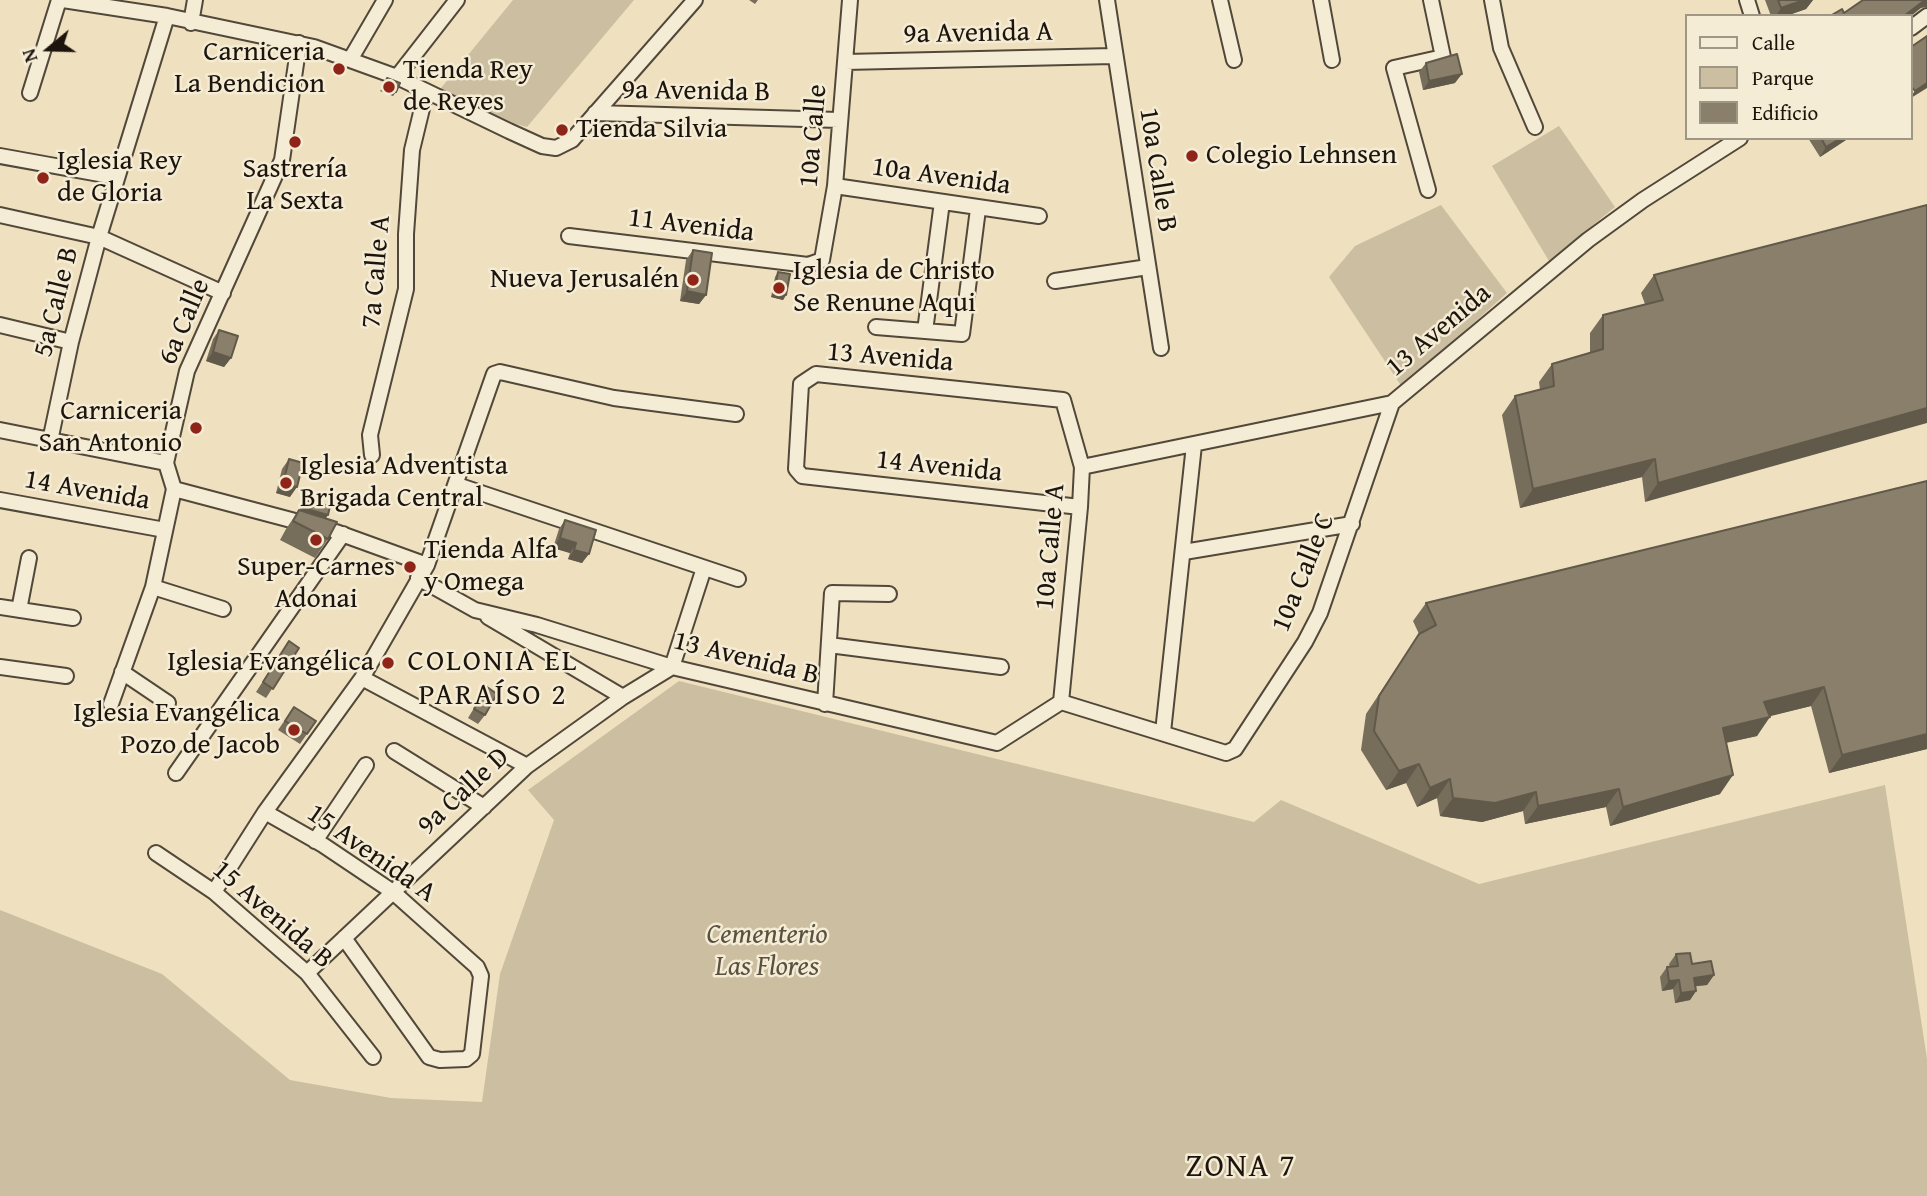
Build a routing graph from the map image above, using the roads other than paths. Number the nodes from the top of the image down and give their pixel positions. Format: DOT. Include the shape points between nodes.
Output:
graph roads {
  1 [pos="61,0"];
  2 [pos="195,0"];
  3 [pos="385,0"];
  4 [pos="457,0"];
  5 [pos="695,0"];
  6 [pos="850,0"];
  7 [pos="1107,0"];
  8 [pos="1220,0"];
  9 [pos="1321,0"];
  10 [pos="1431,0"];
  11 [pos="1492,0"];
  12 [pos="167,16"];
  13 [pos="191,23"];
  14 [pos="299,43"];
  15 [pos="1113,56"];
  16 [pos="1234,60"];
  17 [pos="1332,60"];
  18 [pos="350,61"];
  19 [pos="845,62"];
  20 [pos="397,77"];
  21 [pos="425,92"];
  22 [pos="30,93"];
  23 [pos="595,113"];
  24 [pos="839,120"];
  25 [pos="1535,127"];
  26 [pos="1737,140"];
  27 [pos="0,156"];
  28 [pos="116,177"];
  29 [pos="835,186"];
  30 [pos="1428,190"];
  31 [pos="942,202"];
  32 [pos="978,209"];
  33 [pos="0,215"];
  34 [pos="1039,216"];
  35 [pos="569,236"];
  36 [pos="99,237"];
  37 [pos="807,265"];
  38 [pos="1148,267"];
  39 [pos="1055,281"];
  40 [pos="223,293"];
  41 [pos="0,325"];
  42 [pos="876,327"];
  43 [pos="925,331"];
  44 [pos="71,342"];
  45 [pos="1161,348"];
  46 [pos="1061,398"];
  47 [pos="1392,403"];
  48 [pos="736,414"];
  49 [pos="0,430"];
  50 [pos="50,441"];
  51 [pos="1194,446"];
  52 [pos="372,455"];
  53 [pos="166,463"];
  54 [pos="1082,467"];
  55 [pos="796,469"];
  56 [pos="457,485"];
  57 [pos="174,489"];
  58 [pos="0,500"];
  59 [pos="1080,507"];
  60 [pos="1352,524"];
  61 [pos="165,530"];
  62 [pos="343,534"];
  63 [pos="1184,552"];
  64 [pos="29,558"];
  65 [pos="427,565"];
  66 [pos="704,568"];
  67 [pos="418,578"];
  68 [pos="738,579"];
  69 [pos="153,587"];
  70 [pos="889,594"];
  71 [pos="0,607"];
  72 [pos="223,609"];
  73 [pos="19,610"];
  74 [pos="475,610"];
  75 [pos="73,618"];
  76 [pos="829,645"];
  77 [pos="0,667"];
  78 [pos="672,667"];
  79 [pos="1001,667"];
  80 [pos="122,672"];
  81 [pos="66,676"];
  82 [pos="362,678"];
  83 [pos="623,697"];
  84 [pos="1061,702"];
  85 [pos="111,704"];
  86 [pos="168,704"];
  87 [pos="825,704"];
  88 [pos="1163,732"];
  89 [pos="394,751"];
  90 [pos="366,765"];
  91 [pos="527,766"];
  92 [pos="176,773"];
  93 [pos="484,807"];
  94 [pos="265,812"];
  95 [pos="315,841"];
  96 [pos="156,853"];
  97 [pos="215,892"];
  98 [pos="393,892"];
  99 [pos="344,938"];
  100 [pos="307,973"];
  101 [pos="373,1057"];
  1 -- 12 [label="street"];
  1 -- 22 [label="street"];
  2 -- 13 [label="street"];
  3 -- 18 [label="street"];
  4 -- 20 [label="street"];
  5 -- 23 [label="street"];
  6 -- 19 [label="street, 10a Calle"];
  7 -- 15 [label="street, 10a Calle B"];
  8 -- 16 [label="street"];
  9 -- 17 [label="street"];
  10 -- 30 [label="street" via="1443,57 1394,68"];
  11 -- 25 [label="street" via="1501,48"];
  12 -- 13 [label="street"];
  12 -- 28 [label="street, 5a Calle B"];
  13 -- 14 [label="street"];
  14 -- 18 [label="street"];
  14 -- 40 [label="street, 6a Calle" via="282,160"];
  15 -- 19 [label="street, 9a Avenida A"];
  15 -- 38 [label="street, 10a Calle B"];
  18 -- 20 [label="street"];
  19 -- 24 [label="street, 10a Calle"];
  20 -- 21 [label="street"];
  21 -- 23 [label="street" via="542,146 556,148 568,144"];
  21 -- 52 [label="street, 7a Calle A" via="412,150 406,289 370,435"];
  23 -- 24 [label="street, 9a Avenida B"];
  24 -- 29 [label="street, 10a Calle"];
  26 -- 47 [label="street, 13 Avenida" via="1588,240"];
  27 -- 28 [label="street"];
  28 -- 36 [label="street, 5a Calle B"];
  29 -- 31 [label="street, 10a Avenida"];
  29 -- 37 [label="street, 10a Calle" via="824,258"];
  31 -- 32 [label="street, 10a Avenida"];
  31 -- 43 [label="street"];
  32 -- 34 [label="street, 10a Avenida"];
  32 -- 43 [label="street" via="961,335"];
  33 -- 36 [label="street"];
  35 -- 37 [label="street, 11 Avenida"];
  36 -- 40 [label="street"];
  36 -- 44 [label="street, 5a Calle B"];
  38 -- 39 [label="street"];
  38 -- 45 [label="street, 10a Calle B"];
  40 -- 53 [label="street, 6a Calle" via="187,371"];
  41 -- 44 [label="street"];
  42 -- 43 [label="street"];
  44 -- 50 [label="street, 5a Calle B"];
  46 -- 54 [label="street, 10a Calle A"];
  46 -- 55 [label="street, 13 Avenida" via="816,374 801,384"];
  47 -- 51 [label="street, 13 Avenida"];
  47 -- 60 [label="street, 10a Calle C"];
  48 -- 56 [label="street" via="614,398 500,372 492,376"];
  49 -- 50 [label="street"];
  50 -- 53 [label="street"];
  51 -- 54 [label="street, 13 Avenida"];
  51 -- 63 [label="street"];
  53 -- 57 [label="street, 6a Calle"];
  54 -- 59 [label="street, 10a Calle A"];
  55 -- 59 [label="street, 14 Avenida" via="802,476"];
  56 -- 65 [label="street"];
  56 -- 66 [label="street"];
  57 -- 61 [label="street, 6a Calle"];
  57 -- 62 [label="street"];
  58 -- 61 [label="street, 14 Avenida"];
  59 -- 84 [label="street, 10a Calle A"];
  60 -- 63 [label="street"];
  60 -- 88 [label="street, 10a Calle C" via="1305,642 1235,749 1226,752"];
  61 -- 69 [label="street, 6a Calle"];
  62 -- 65 [label="street"];
  62 -- 92 [label="street"];
  63 -- 88 [label="street"];
  64 -- 73 [label="street"];
  65 -- 67 [label="street"];
  66 -- 68 [label="street"];
  66 -- 78 [label="street"];
  67 -- 74 [label="street, 13 Avenida B"];
  67 -- 82 [label="street"];
  69 -- 72 [label="street"];
  69 -- 80 [label="street, 6a Calle"];
  70 -- 76 [label="street" via="832,593"];
  71 -- 73 [label="street"];
  73 -- 75 [label="street"];
  74 -- 78 [label="street, 13 Avenida B"];
  74 -- 83 [label="street"];
  76 -- 79 [label="street"];
  76 -- 87 [label="street"];
  77 -- 81 [label="street"];
  78 -- 83 [label="street, 9a Calle D"];
  78 -- 87 [label="street, 13 Avenida B"];
  80 -- 85 [label="street, 6a Calle"];
  80 -- 86 [label="street"];
  82 -- 91 [label="street"];
  82 -- 94 [label="street"];
  83 -- 91 [label="street, 9a Calle D"];
  84 -- 87 [label="street, 13 Avenida B" via="997,743"];
  84 -- 88 [label="street"];
  89 -- 93 [label="street"];
  90 -- 95 [label="street"];
  91 -- 93 [label="street, 9a Calle D"];
  93 -- 98 [label="street, 9a Calle D"];
  94 -- 95 [label="street, 15 Avenida A"];
  94 -- 97 [label="street"];
  95 -- 98 [label="street, 15 Avenida A"];
  96 -- 97 [label="street, 15 Avenida B"];
  97 -- 100 [label="street, 15 Avenida B"];
  98 -- 99 [label="street, 9a Calle D"];
  98 -- 99 [label="street, 15 Avenida A" via="477,967 481,976 472,1054 466,1059 429,1056"];
  99 -- 100 [label="street, 9a Calle D"];
  100 -- 101 [label="street, 15 Avenida B"];
}
